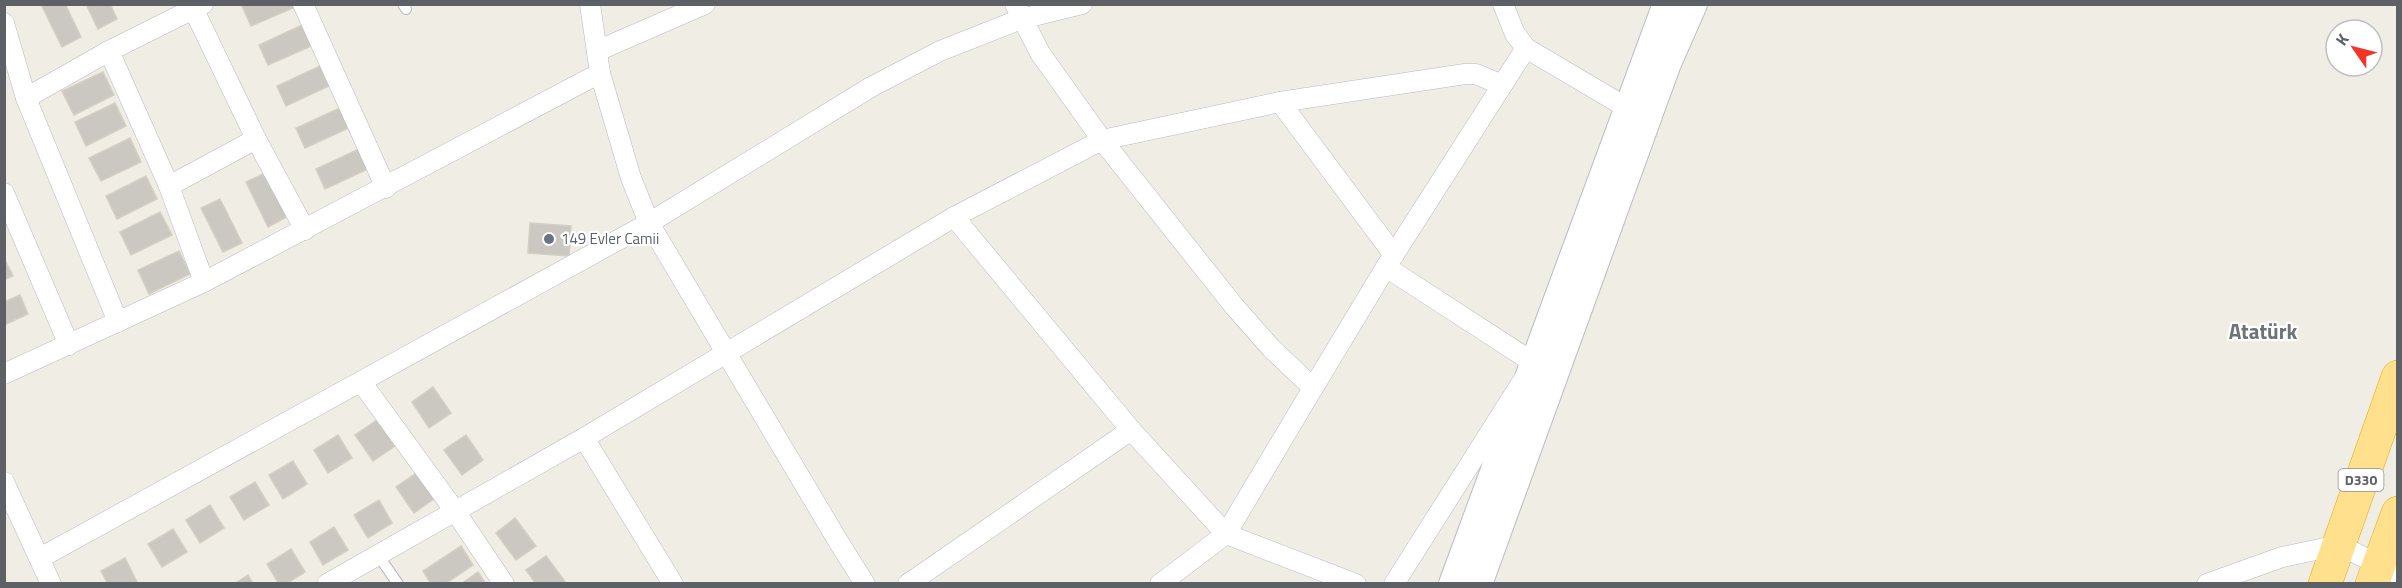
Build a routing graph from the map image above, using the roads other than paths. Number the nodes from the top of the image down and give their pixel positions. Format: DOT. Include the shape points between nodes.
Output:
graph roads {
  1 [pos="303,4"];
  2 [pos="590,4"];
  3 [pos="705,4"];
  4 [pos="1082,4"];
  5 [pos="1503,4"];
  6 [pos="1667,4"];
  7 [pos="1693,4"];
  8 [pos="198,7"];
  9 [pos="1018,12"];
  10 [pos="4,23"];
  11 [pos="1526,48"];
  12 [pos="110,51"];
  13 [pos="597,51"];
  14 [pos="600,73"];
  15 [pos="1502,85"];
  16 [pos="27,98"];
  17 [pos="1280,102"];
  18 [pos="1629,109"];
  19 [pos="256,139"];
  20 [pos="1102,140"];
  21 [pos="169,186"];
  22 [pos="386,188"];
  23 [pos="4,194"];
  24 [pos="954,217"];
  25 [pos="649,223"];
  26 [pos="304,230"];
  27 [pos="1390,261"];
  28 [pos="204,282"];
  29 [pos="118,322"];
  30 [pos="69,345"];
  31 [pos="727,352"];
  32 [pos="1534,363"];
  33 [pos="4,374"];
  34 [pos="2397,377"];
  35 [pos="362,382"];
  36 [pos="1313,388"];
  37 [pos="1131,430"];
  38 [pos="584,438"];
  39 [pos="4,482"];
  40 [pos="455,511"];
  41 [pos="2397,513"];
  42 [pos="1226,534"];
  43 [pos="2339,545"];
  44 [pos="378,555"];
  45 [pos="40,558"];
  46 [pos="2383,574"];
  47 [pos="51,584"];
  48 [pos="327,584"];
  49 [pos="398,584"];
  50 [pos="504,584"];
  51 [pos="673,584"];
  52 [pos="866,584"];
  53 [pos="908,584"];
  54 [pos="1160,584"];
  55 [pos="1356,584"];
  56 [pos="1394,584"];
  57 [pos="1453,584"];
  58 [pos="1478,584"];
  59 [pos="2207,584"];
  60 [pos="2325,584"];
  1 -- 22 [label="street"];
  2 -- 13 [label="street"];
  3 -- 13 [label="street"];
  4 -- 9 [label="street"];
  5 -- 11 [label="street" via="1507,20"];
  6 -- 18 [label="street"];
  7 -- 58 [label="street" via="1667,63"];
  8 -- 12 [label="street"];
  8 -- 19 [label="street"];
  9 -- 20 [label="street" via="1055,76"];
  9 -- 25 [label="street" via="871,87"];
  10 -- 16 [label="street"];
  11 -- 15 [label="street"];
  11 -- 18 [label="street"];
  12 -- 16 [label="street"];
  12 -- 21 [label="street"];
  13 -- 14 [label="street"];
  14 -- 22 [label="street"];
  14 -- 25 [label="street" via="631,178"];
  15 -- 17 [label="street" via="1476,74 1465,74"];
  15 -- 27 [label="street"];
  16 -- 29 [label="street"];
  17 -- 20 [label="street"];
  17 -- 27 [label="street"];
  18 -- 32 [label="street"];
  19 -- 21 [label="street"];
  19 -- 26 [label="street"];
  20 -- 24 [label="street"];
  20 -- 36 [label="street" via="1234,306"];
  21 -- 28 [label="street"];
  22 -- 26 [label="street"];
  23 -- 30 [label="street"];
  24 -- 31 [label="street"];
  24 -- 37 [label="street"];
  25 -- 31 [label="street"];
  25 -- 35 [label="street"];
  26 -- 28 [label="street"];
  27 -- 32 [label="street"];
  27 -- 36 [label="street"];
  28 -- 29 [label="street"];
  29 -- 30 [label="street"];
  30 -- 33 [label="street"];
  31 -- 38 [label="street"];
  31 -- 52 [label="street"];
  32 -- 56 [label="street"];
  32 -- 57 [label="street"];
  34 -- 43 [label="highway, D330"];
  35 -- 40 [label="street"];
  35 -- 45 [label="street"];
  36 -- 42 [label="street"];
  37 -- 42 [label="street"];
  37 -- 53 [label="street"];
  38 -- 40 [label="street"];
  38 -- 51 [label="street"];
  39 -- 45 [label="street"];
  40 -- 44 [label="street"];
  40 -- 50 [label="street"];
  41 -- 46 [label="highway"];
  42 -- 54 [label="street"];
  42 -- 55 [label="street"];
  43 -- 46 [label="street"];
  43 -- 59 [label="street" via="2282,557"];
  43 -- 60 [label="highway, D330"];
  44 -- 48 [label="street"];
  44 -- 49 [label="lane"];
  45 -- 47 [label="street"];
}
